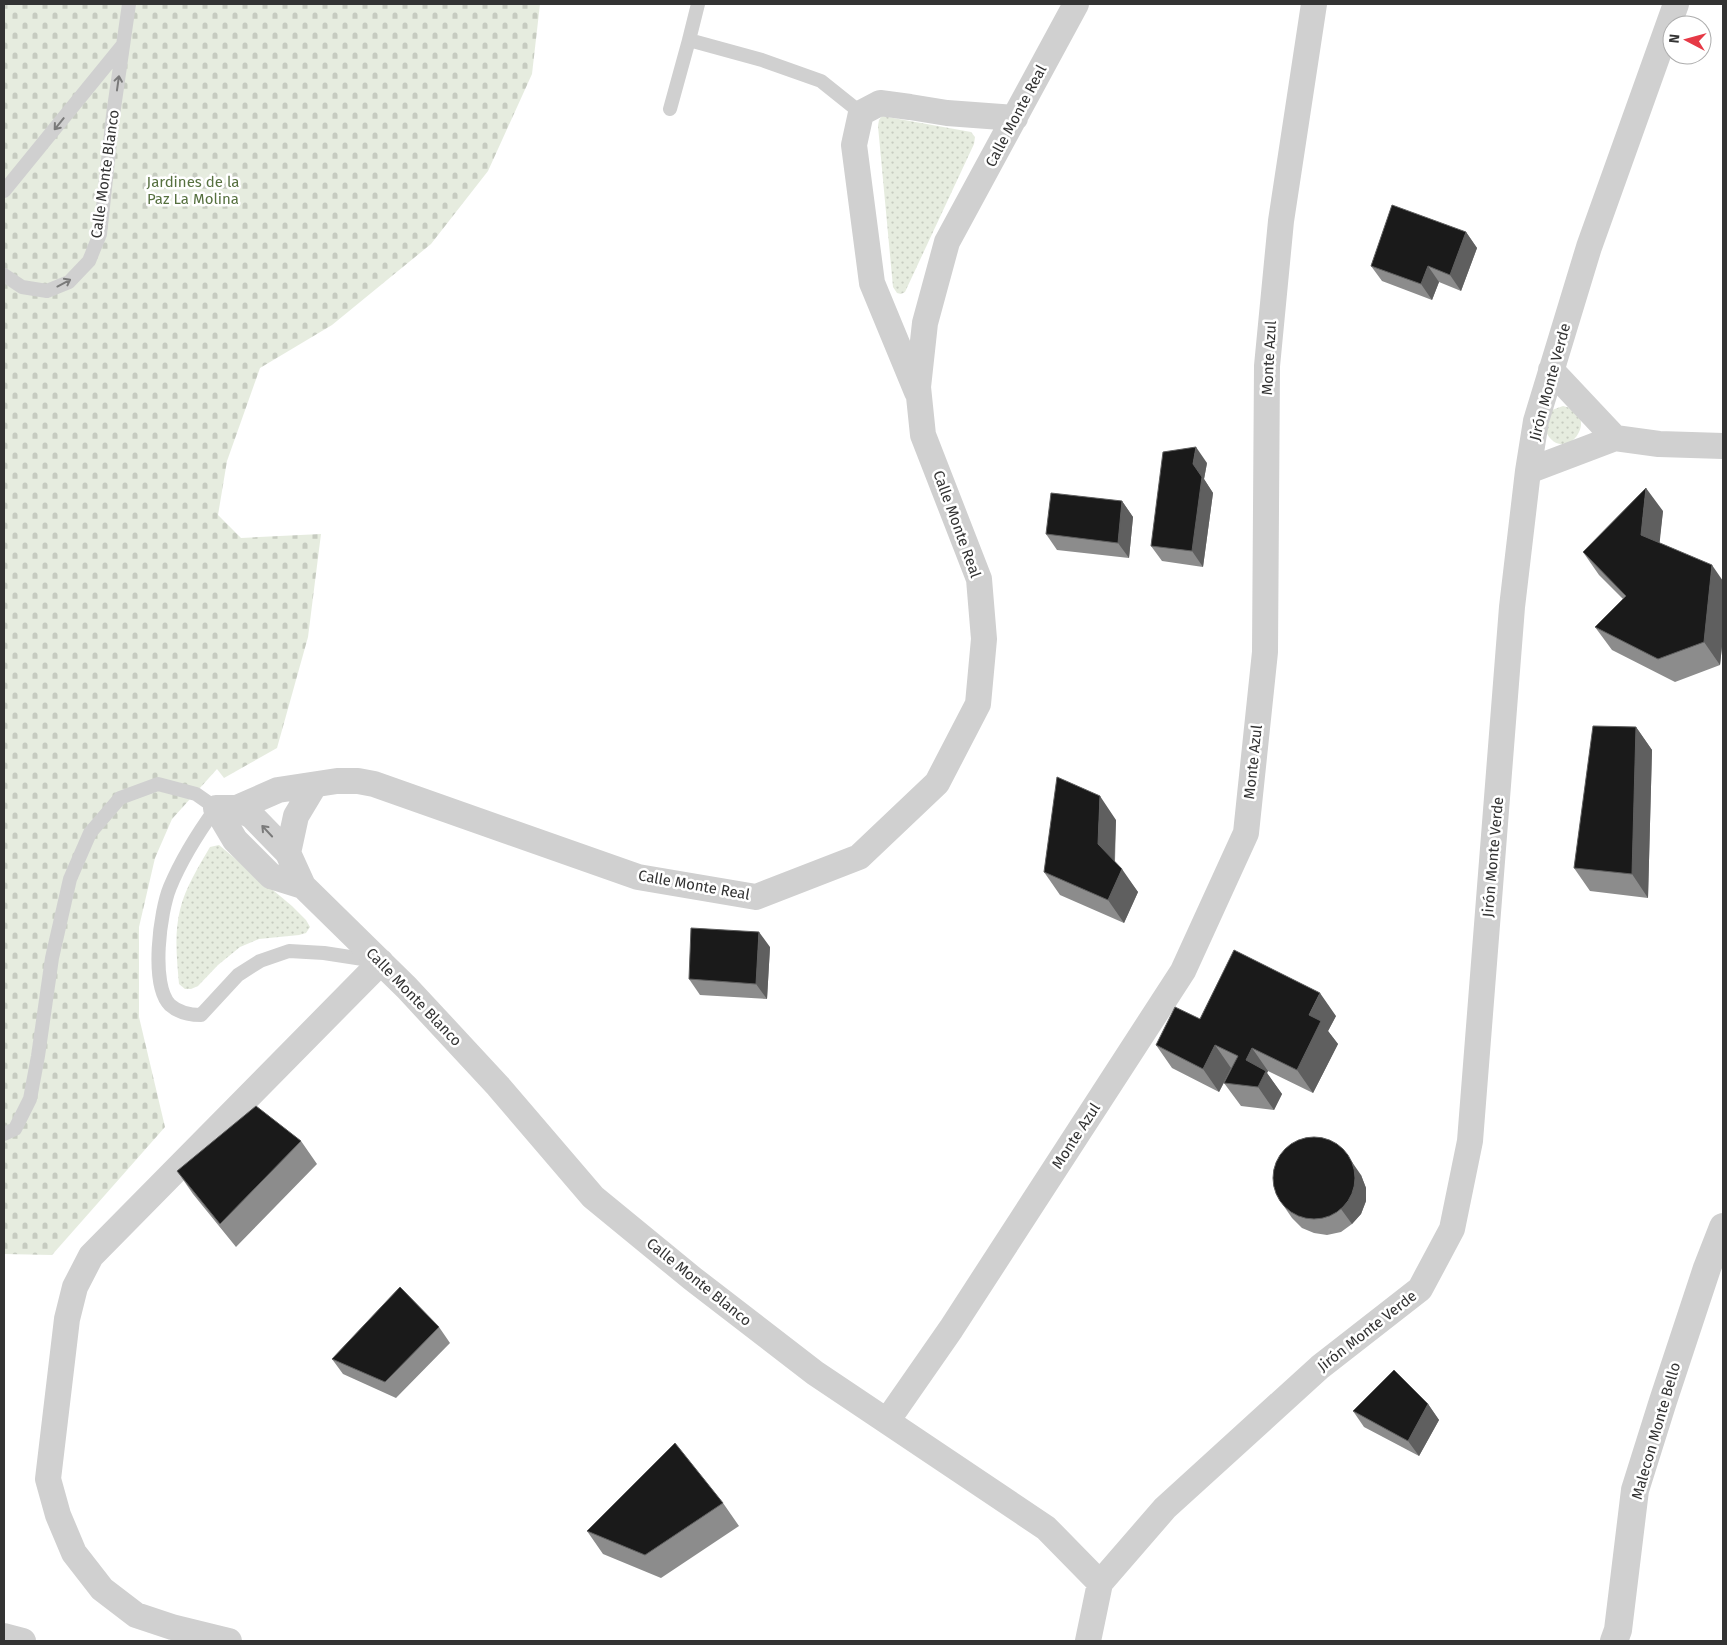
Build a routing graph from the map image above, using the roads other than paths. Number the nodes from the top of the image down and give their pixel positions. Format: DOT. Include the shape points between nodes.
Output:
graph roads {
  1 [pos="128,4"];
  2 [pos="698,4"];
  3 [pos="1076,4"];
  4 [pos="1314,4"];
  5 [pos="1676,4"];
  6 [pos="690,40"];
  7 [pos="123,46"];
  8 [pos="670,109"];
  9 [pos="861,113"];
  10 [pos="1015,118"];
  11 [pos="4,191"];
  12 [pos="4,275"];
  13 [pos="1551,370"];
  14 [pos="920,398"];
  15 [pos="1615,438"];
  16 [pos="1723,446"];
  17 [pos="1528,471"];
  18 [pos="314,786"];
  19 [pos="226,808"];
  20 [pos="288,853"];
  21 [pos="303,886"];
  22 [pos="381,962"];
  23 [pos="4,1134"];
  24 [pos="1723,1227"];
  25 [pos="886,1421"];
  26 [pos="1100,1584"];
  27 [pos="4,1636"];
  28 [pos="23,1641"];
  29 [pos="229,1641"];
  30 [pos="1088,1641"];
  31 [pos="1614,1641"];
  1 -- 7 [label="lane, Calle Monte Blanco"];
  2 -- 6 [label="lane"];
  3 -- 10 [label="street, Calle Monte Real"];
  4 -- 25 [label="street, Monte Azul" via="1280,220 1267,366 1265,652 1246,833 1182,971 951,1329"];
  5 -- 13 [label="street, Jirón Monte Verde" via="1589,247"];
  6 -- 8 [label="lane"];
  6 -- 9 [label="lane" via="821,81"];
  7 -- 11 [label="lane, one-way"];
  12 -- 7 [label="lane, Calle Monte Blanco, one-way" via="22,286 47,291 69,282 88,261 100,234"];
  9 -- 10 [label="street" via="880,104"];
  9 -- 14 [label="street" via="854,145 872,283"];
  10 -- 14 [label="street, Calle Monte Real" via="947,242 925,324 918,387"];
  13 -- 15 [label="street"];
  13 -- 17 [label="street, Jirón Monte Verde" via="1536,421"];
  14 -- 18 [label="street, Calle Monte Real" via="923,434 978,579 984,639 978,704 938,783 859,857 756,897 638,877 374,784 344,781"];
  15 -- 16 [label="street" via="1659,444"];
  15 -- 17 [label="street"];
  17 -- 26 [label="street, Jirón Monte Verde" via="1512,607 1470,1141 1452,1229 1420,1289 1320,1367 1165,1508"];
  18 -- 19 [label="street, Calle Monte Real" via="278,790"];
  18 -- 20 [label="street" via="296,816"];
  20 -- 19 [label="street, Calle Monte Blanco, one-way" via="252,816"];
  19 -- 21 [label="street, Calle Monte Blanco" via="235,840 271,876"];
  19 -- 22 [label="lane" via="188,848 169,889 159,939 158,980 169,1004 186,1015 202,1015 238,975 260,961 289,951"];
  19 -- 23 [label="lane, Calle Monte Blanco" via="196,794 158,784 120,798 90,833 70,879 52,958 30,1099 15,1129"];
  20 -- 21 [label="street, Calle Monte Blanco"];
  21 -- 22 [label="street, Calle Monte Blanco"];
  22 -- 25 [label="street, Calle Monte Blanco" via="498,1086 593,1197 815,1373"];
  22 -- 29 [label="street" via="91,1256 75,1287 67,1319 48,1479 74,1553 102,1589 136,1615"];
  24 -- 31 [label="street, Malecon Monte Bello" via="1662,1401 1635,1490"];
  25 -- 26 [label="street, Calle Monte Blanco" via="1046,1528"];
  26 -- 30 [label="street"];
  27 -- 28 [label="street"];
}
